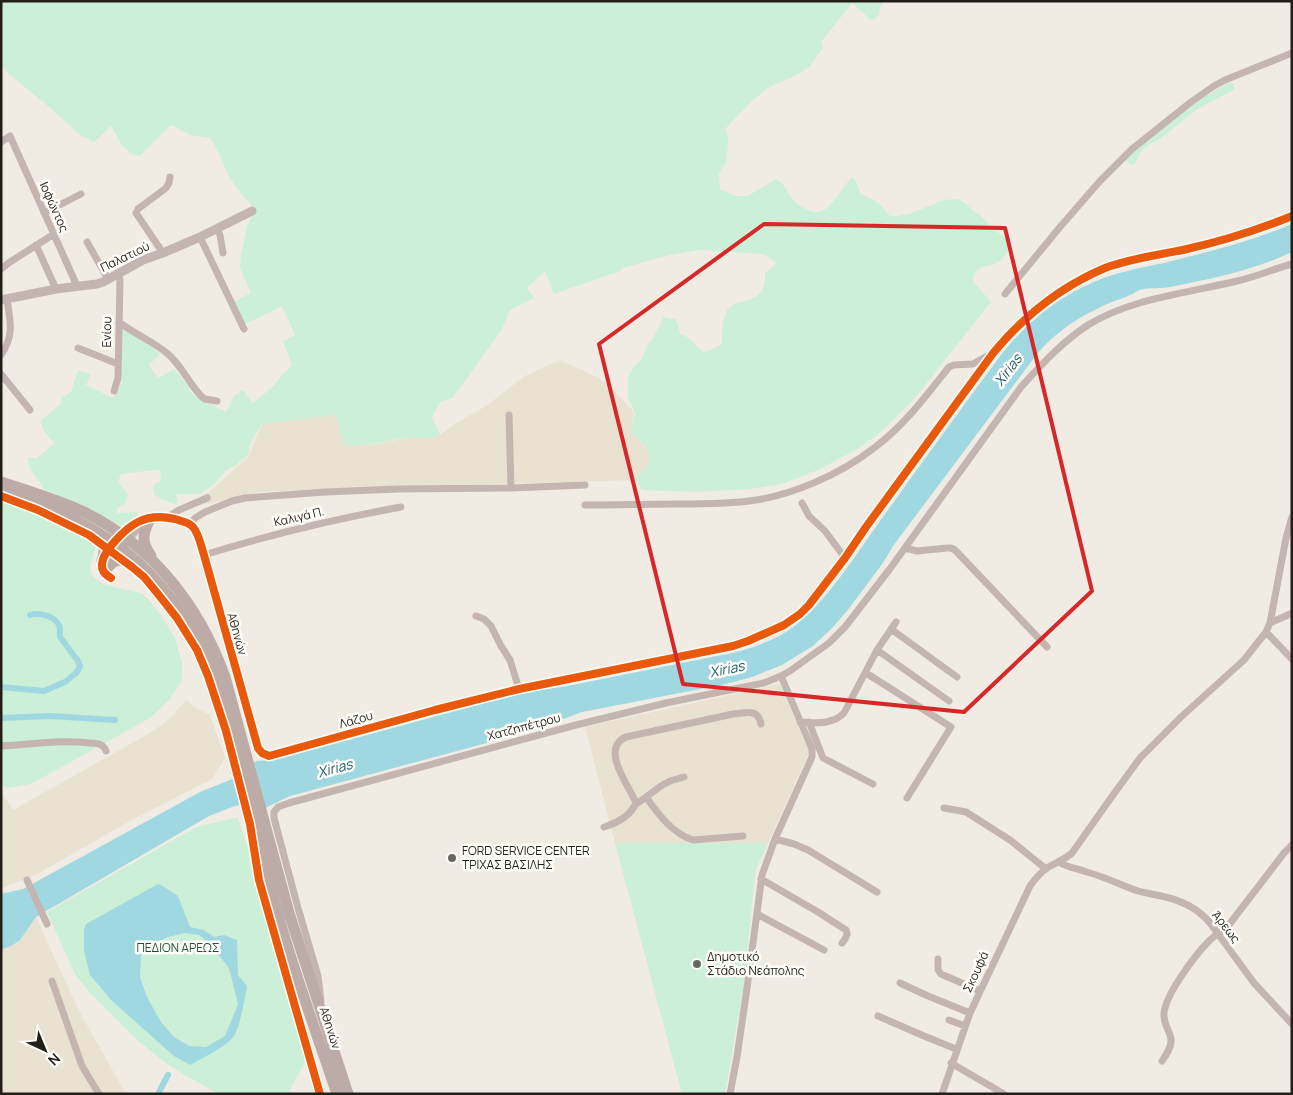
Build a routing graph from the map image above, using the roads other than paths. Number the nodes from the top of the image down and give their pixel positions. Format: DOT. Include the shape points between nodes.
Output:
graph roads {
  1 [pos="1292,53"];
  2 [pos="1,142"];
  3 [pos="170,177"];
  4 [pos="81,194"];
  5 [pos="252,211"];
  6 [pos="44,213"];
  7 [pos="1292,216"];
  8 [pos="217,229"];
  9 [pos="54,234"];
  10 [pos="200,237"];
  11 [pos="87,242"];
  12 [pos="36,245"];
  13 [pos="163,253"];
  14 [pos="223,253"];
  15 [pos="1292,264"];
  16 [pos="1,269"];
  17 [pos="118,273"];
  18 [pos="108,279"];
  19 [pos="77,286"];
  20 [pos="56,289"];
  21 [pos="1005,294"];
  22 [pos="4,300"];
  23 [pos="119,322"];
  24 [pos="244,329"];
  25 [pos="78,348"];
  26 [pos="994,352"];
  27 [pos="1,355"];
  28 [pos="118,364"];
  29 [pos="1,374"];
  30 [pos="114,391"];
  31 [pos="217,401"];
  32 [pos="30,410"];
  33 [pos="509,415"];
  34 [pos="1,482"];
  35 [pos="585,485"];
  36 [pos="512,488"];
  37 [pos="1,490"];
  38 [pos="207,498"];
  39 [pos="802,503"];
  40 [pos="585,505"];
  41 [pos="401,507"];
  42 [pos="168,517"];
  43 [pos="1292,517"];
  44 [pos="152,519"];
  45 [pos="191,524"];
  46 [pos="95,531"];
  47 [pos="121,541"];
  48 [pos="905,548"];
  49 [pos="204,556"];
  50 [pos="845,558"];
  51 [pos="105,564"];
  52 [pos="150,567"];
  53 [pos="1292,614"];
  54 [pos="476,616"];
  55 [pos="896,622"];
  56 [pos="1270,623"];
  57 [pos="891,630"];
  58 [pos="1266,632"];
  59 [pos="1047,647"];
  60 [pos="877,650"];
  61 [pos="1292,659"];
  62 [pos="866,673"];
  63 [pos="781,676"];
  64 [pos="957,677"];
  65 [pos="519,689"];
  66 [pos="949,701"];
  67 [pos="800,722"];
  68 [pos="809,722"];
  69 [pos="762,724"];
  70 [pos="1,746"];
  71 [pos="260,750"];
  72 [pos="106,751"];
  73 [pos="684,777"];
  74 [pos="873,784"];
  75 [pos="646,797"];
  76 [pos="907,798"];
  77 [pos="635,805"];
  78 [pos="944,808"];
  79 [pos="275,810"];
  80 [pos="257,814"];
  81 [pos="604,827"];
  82 [pos="743,836"];
  83 [pos="775,839"];
  84 [pos="1292,845"];
  85 [pos="1058,862"];
  86 [pos="1046,869"];
  87 [pos="761,878"];
  88 [pos="27,880"];
  89 [pos="877,892"];
  90 [pos="757,914"];
  91 [pos="47,924"];
  92 [pos="1218,933"];
  93 [pos="842,942"];
  94 [pos="824,950"];
  95 [pos="938,959"];
  96 [pos="52,981"];
  97 [pos="900,984"];
  98 [pos="980,991"];
  99 [pos="321,1008"];
  100 [pos="970,1013"];
  101 [pos="878,1016"];
  102 [pos="949,1020"];
  103 [pos="1292,1024"];
  104 [pos="965,1026"];
  105 [pos="956,1049"];
  106 [pos="1162,1061"];
  107 [pos="951,1063"];
  108 [pos="99,1094"];
  109 [pos="337,1094"];
  110 [pos="348,1094"];
  111 [pos="730,1094"];
  112 [pos="942,1094"];
  113 [pos="1004,1094"];
  1 -- 21 [label="street" via="1214,86 1132,149"];
  2 -- 6 [label="street, Ιοφώντος" via="10,136"];
  3 -- 13 [label="street" via="166,188 136,213"];
  4 -- 6 [label="street"];
  5 -- 8 [label="street, Παλατιού"];
  6 -- 9 [label="street, Ιοφώντος"];
  7 -- 26 [label="street, Λάζου" via="1249,232 1126,262 1091,274 1034,310"];
  8 -- 10 [label="street, Παλατιού"];
  8 -- 14 [label="street"];
  9 -- 12 [label="street"];
  9 -- 19 [label="street, Ιοφώντος"];
  10 -- 13 [label="street, Παλατιού"];
  10 -- 24 [label="street"];
  11 -- 18 [label="street"];
  12 -- 16 [label="street"];
  12 -- 20 [label="street"];
  13 -- 17 [label="street, Παλατιού"];
  15 -- 48 [label="street, Χατζηπέτρου" via="1239,281 1137,304 1105,316 1074,335 1022,387"];
  17 -- 18 [label="street, Παλατιού"];
  17 -- 23 [label="street, Ενίου"];
  18 -- 19 [label="street, Παλατιού"];
  19 -- 20 [label="street, Παλατιού"];
  20 -- 22 [label="street, Παλατιού"];
  22 -- 27 [label="street" via="11,330"];
  23 -- 28 [label="street, Ενίου"];
  23 -- 31 [label="street" via="166,353 204,399"];
  25 -- 28 [label="street"];
  26 -- 40 [label="street" via="973,364 949,367 911,414 875,448 825,478 795,490 750,501"];
  26 -- 50 [label="street, Λάζου"];
  28 -- 30 [label="street, Ενίου"];
  29 -- 32 [label="street"];
  33 -- 36 [label="street"];
  34 -- 47 [label="main road, Αθηνών" via="72,507 94,518"];
  35 -- 36 [label="street"];
  36 -- 45 [label="street" via="245,498 212,509 195,518"];
  37 -- 46 [label="main road, Αθηνών"];
  38 -- 42 [label="street"];
  39 -- 50 [label="street"];
  41 -- 49 [label="street, Καλιγά Π." via="294,530"];
  42 -- 44 [label="street"];
  42 -- 45 [label="street"];
  43 -- 56 [label="street, Σκουφά"];
  44 -- 47 [label="street"];
  44 -- 52 [label="main road" via="144,538"];
  45 -- 49 [label="street, Αθηνών"];
  46 -- 47 [label="main road, Αθηνών"];
  46 -- 51 [label="main road" via="104,546"];
  47 -- 51 [label="street" via="111,561"];
  47 -- 52 [label="main road, Αθηνών"];
  48 -- 59 [label="street" via="955,550"];
  48 -- 63 [label="street, Χατζηπέτρου" via="833,640"];
  49 -- 71 [label="street, Αθηνών"];
  50 -- 65 [label="street, Λάζου" via="804,610 784,625 748,641"];
  51 -- 52 [label="main road" via="122,560"];
  52 -- 80 [label="main road, Αθηνών" via="201,648 244,764"];
  53 -- 56 [label="street"];
  54 -- 65 [label="street" via="491,626 510,660"];
  55 -- 57 [label="street"];
  56 -- 58 [label="street, Σκουφά"];
  57 -- 60 [label="street"];
  57 -- 64 [label="street"];
  58 -- 61 [label="street"];
  58 -- 85 [label="street, Σκουφά" via="1244,660 1150,747 1078,846"];
  60 -- 62 [label="street"];
  60 -- 66 [label="street"];
  62 -- 68 [label="street" via="839,718 831,722"];
  62 -- 76 [label="street" via="950,727"];
  63 -- 67 [label="street"];
  63 -- 79 [label="street, Χατζηπέτρου" via="764,683 576,725 376,778"];
  65 -- 71 [label="street, Λάζου" via="269,756"];
  67 -- 68 [label="street"];
  67 -- 83 [label="street" via="812,748 812,757"];
  68 -- 74 [label="street" via="823,758"];
  69 -- 77 [label="street" via="760,718 751,712 621,739 616,746 618,766"];
  70 -- 72 [label="street" via="76,741 100,744"];
  73 -- 75 [label="street" via="670,781"];
  75 -- 77 [label="street"];
  75 -- 82 [label="street" via="657,813 685,838"];
  77 -- 81 [label="street" via="620,821"];
  78 -- 86 [label="street" via="966,812 1010,840"];
  79 -- 99 [label="street, Αθηνών" via="318,976"];
  80 -- 99 [label="main road, Αθηνών"];
  80 -- 109 [label="main road, Αθηνών" via="290,954"];
  83 -- 87 [label="street"];
  83 -- 89 [label="street" via="808,850"];
  84 -- 92 [label="street" via="1228,926"];
  85 -- 86 [label="street, Σκουφά"];
  85 -- 92 [label="street, Άρεως" via="1139,891 1182,902 1205,916"];
  86 -- 98 [label="street, Σκουφά" via="1030,886"];
  87 -- 90 [label="street"];
  87 -- 93 [label="street" via="846,930"];
  88 -- 91 [label="street"];
  90 -- 94 [label="street"];
  90 -- 111 [label="street"];
  92 -- 103 [label="street, Άρεως" via="1254,983"];
  92 -- 106 [label="street" via="1198,954 1169,997 1164,1017 1171,1040"];
  95 -- 98 [label="street" via="941,974"];
  96 -- 108 [label="street" via="82,1066"];
  97 -- 100 [label="street"];
  98 -- 100 [label="street, Σκουφά"];
  99 -- 110 [label="main road, Αθηνών"];
  100 -- 104 [label="street, Σκουφά"];
  101 -- 105 [label="street"];
  102 -- 104 [label="street"];
  104 -- 105 [label="street, Σκουφά"];
  105 -- 107 [label="street, Σκουφά"];
  107 -- 112 [label="street, Σκουφά"];
  107 -- 113 [label="street"];
}
